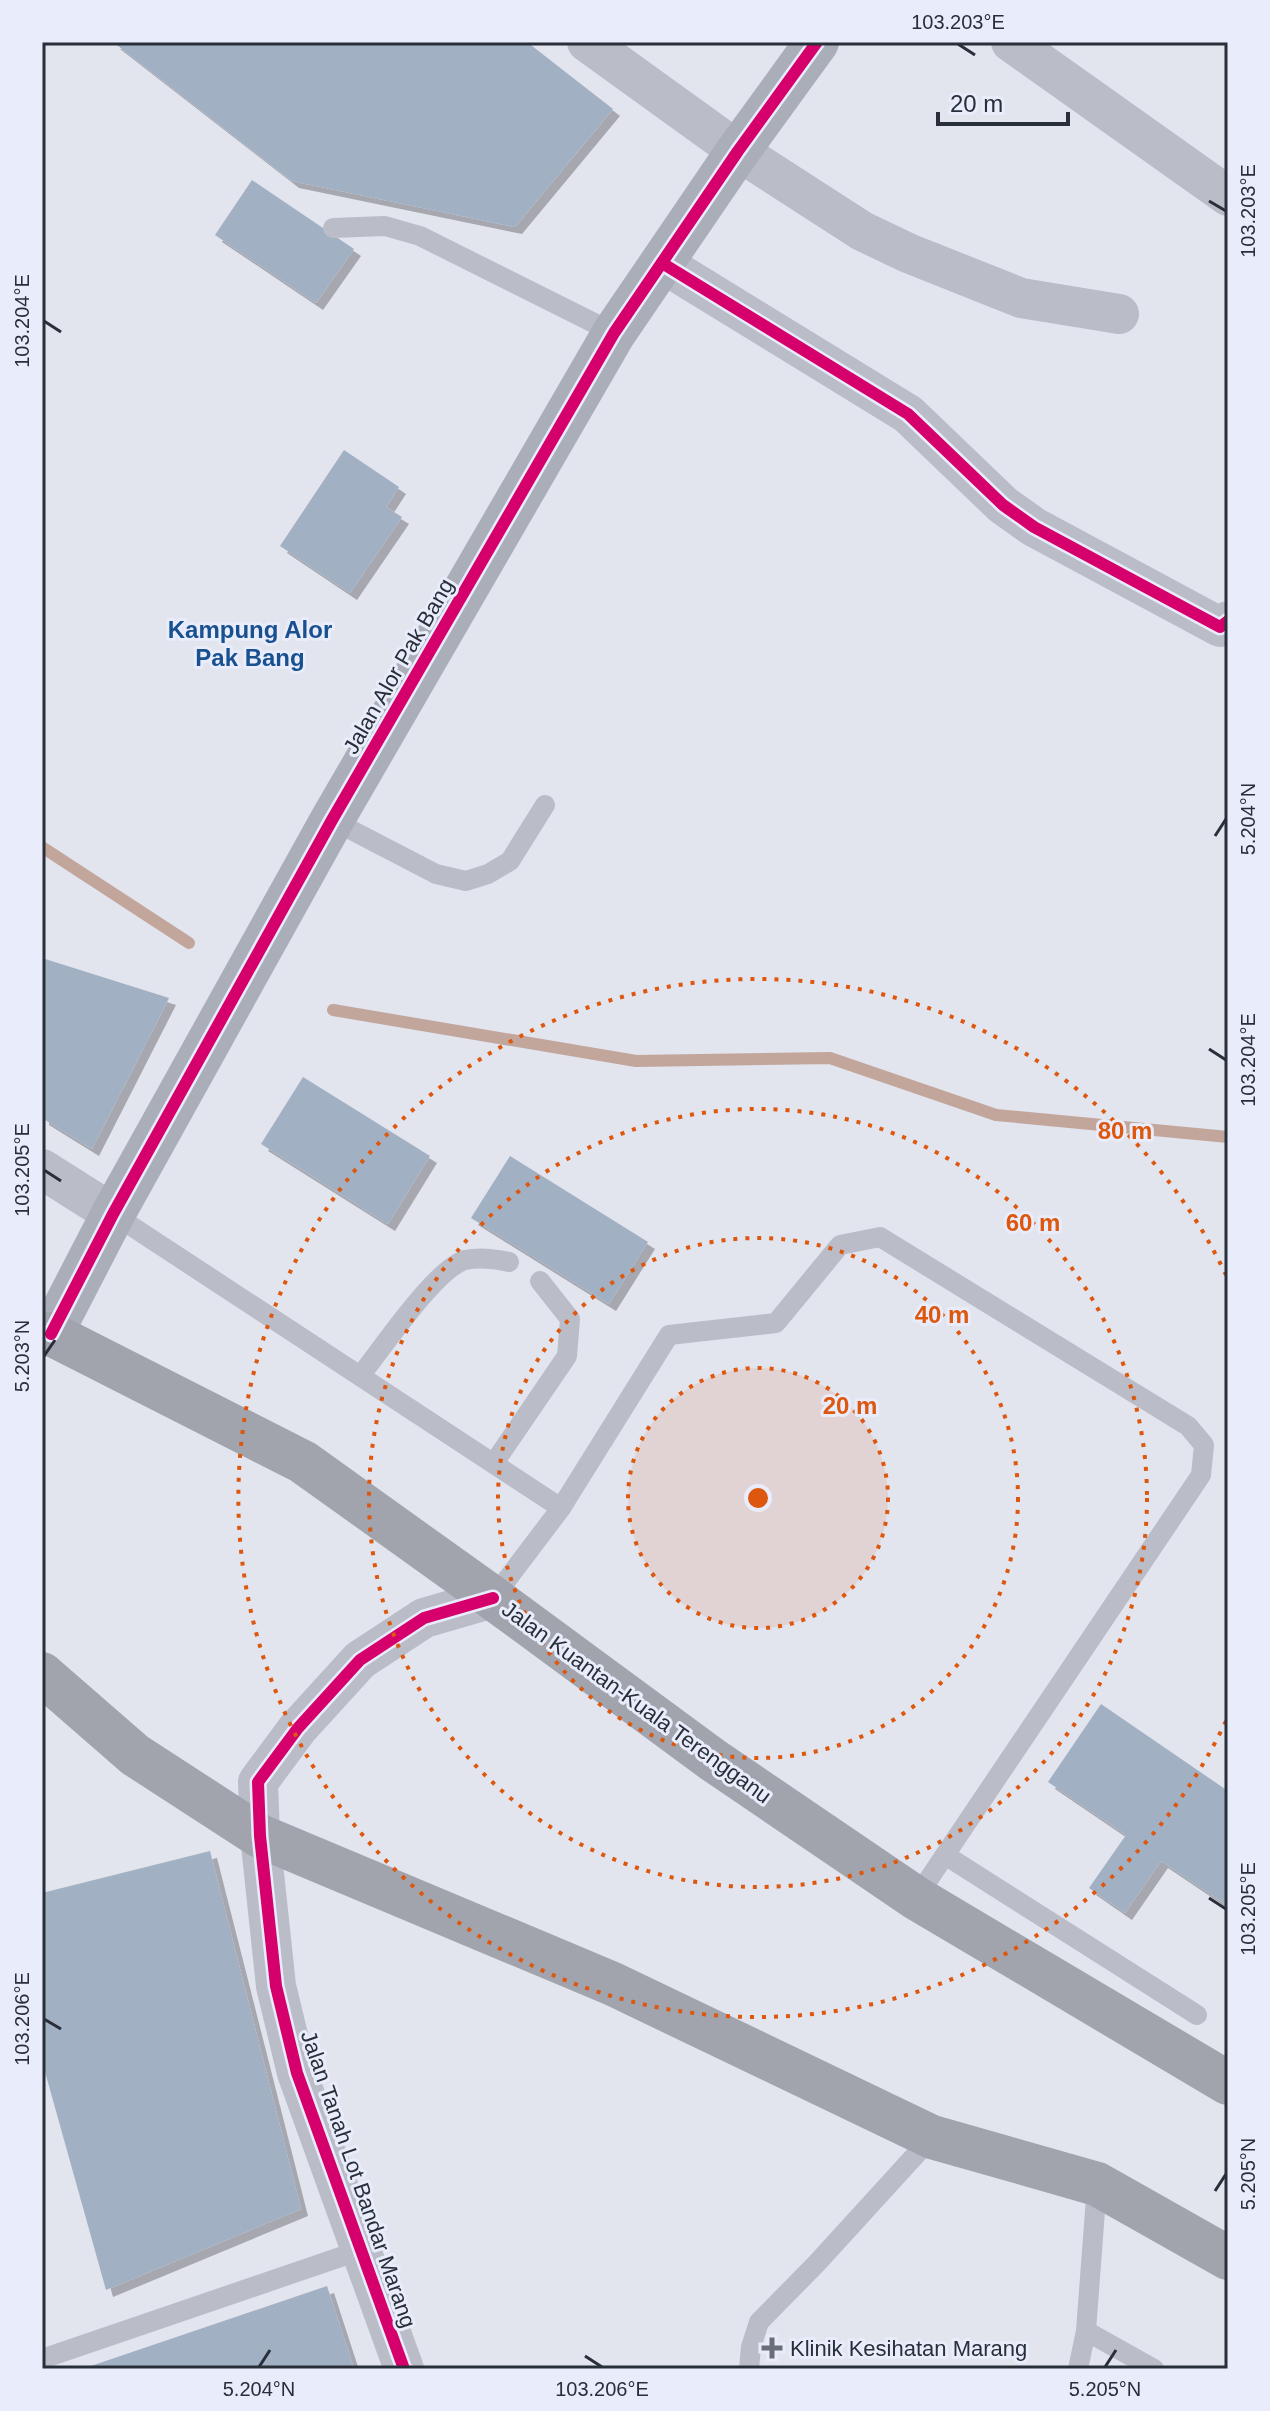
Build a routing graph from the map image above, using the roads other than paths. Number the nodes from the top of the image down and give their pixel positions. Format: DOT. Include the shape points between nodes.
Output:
graph roads {
  1 [pos="587,42"];
  2 [pos="817,42"];
  3 [pos="1011,42"];
  4 [pos="738,151"];
  5 [pos="1228,196"];
  6 [pos="333,228"];
  7 [pos="662,263"];
  8 [pos="1119,314"];
  9 [pos="614,333"];
  10 [pos="1225,628"];
  11 [pos="545,805"];
  12 [pos="332,820"];
  13 [pos="42,1169"];
  14 [pos="113,1214"];
  15 [pos="509,1262"];
  16 [pos="540,1281"];
  17 [pos="46,1334"];
  18 [pos="360,1376"];
  19 [pos="494,1463"];
  20 [pos="561,1508"];
  21 [pos="493,1598"];
  22 [pos="42,1674"];
  23 [pos="260,1836"];
  24 [pos="945,1855"];
  25 [pos="916,1898"];
  26 [pos="1197,2015"];
  27 [pos="1228,2083"];
  28 [pos="932,2137"];
  29 [pos="1097,2184"];
  30 [pos="361,2250"];
  31 [pos="1228,2258"];
  32 [pos="1086,2331"];
  33 [pos="42,2359"];
  34 [pos="404,2369"];
  35 [pos="749,2369"];
  36 [pos="1078,2369"];
  37 [pos="1154,2369"];
  1 -- 4 [label="street"];
  2 -- 4 [label="street, Jalan Alor Pak Bang"];
  3 -- 5 [label="street"];
  4 -- 7 [label="street, Jalan Alor Pak Bang"];
  4 -- 8 [label="street" via="862,231 908,253 1021,298"];
  6 -- 9 [label="lane" via="385,226 420,236"];
  7 -- 9 [label="street, Jalan Alor Pak Bang"];
  7 -- 10 [label="street" via="908,414 1003,505 1034,527"];
  9 -- 12 [label="street, Jalan Alor Pak Bang"];
  11 -- 12 [label="lane" via="510,861 466,881 436,874"];
  12 -- 14 [label="street, Jalan Alor Pak Bang"];
  13 -- 14 [label="street"];
  14 -- 17 [label="street, Jalan Alor Pak Bang"];
  14 -- 18 [label="lane"];
  15 -- 18 [label="lane" via="465,1261 439,1276"];
  16 -- 19 [label="lane" via="570,1319 567,1356"];
  17 -- 21 [label="highway, Jalan Kuantan-Kuala Terengganu" via="303,1462"];
  18 -- 19 [label="lane"];
  19 -- 20 [label="lane"];
  20 -- 21 [label="lane"];
  20 -- 24 [label="lane" via="669,1335 776,1323 840,1245 880,1237 1188,1426 1204,1445 1201,1475"];
  21 -- 23 [label="street, Jalan Tanah Lot Bandar Marang" via="424,1618 360,1660 258,1782"];
  21 -- 25 [label="highway, Jalan Kuantan-Kuala Terengganu" via="713,1760"];
  22 -- 23 [label="highway" via="135,1755"];
  23 -- 28 [label="highway" via="613,1984"];
  23 -- 30 [label="street, Jalan Tanah Lot Bandar Marang" via="281,2011 297,2073"];
  24 -- 25 [label="lane"];
  24 -- 26 [label="lane"];
  25 -- 27 [label="highway, Jalan Kuantan-Kuala Terengganu"];
  28 -- 29 [label="highway"];
  28 -- 35 [label="lane" via="759,2322"];
  29 -- 31 [label="highway"];
  29 -- 32 [label="lane"];
  30 -- 33 [label="lane"];
  30 -- 34 [label="street, Jalan Tanah Lot Bandar Marang"];
  32 -- 36 [label="lane"];
  32 -- 37 [label="lane"];
}
